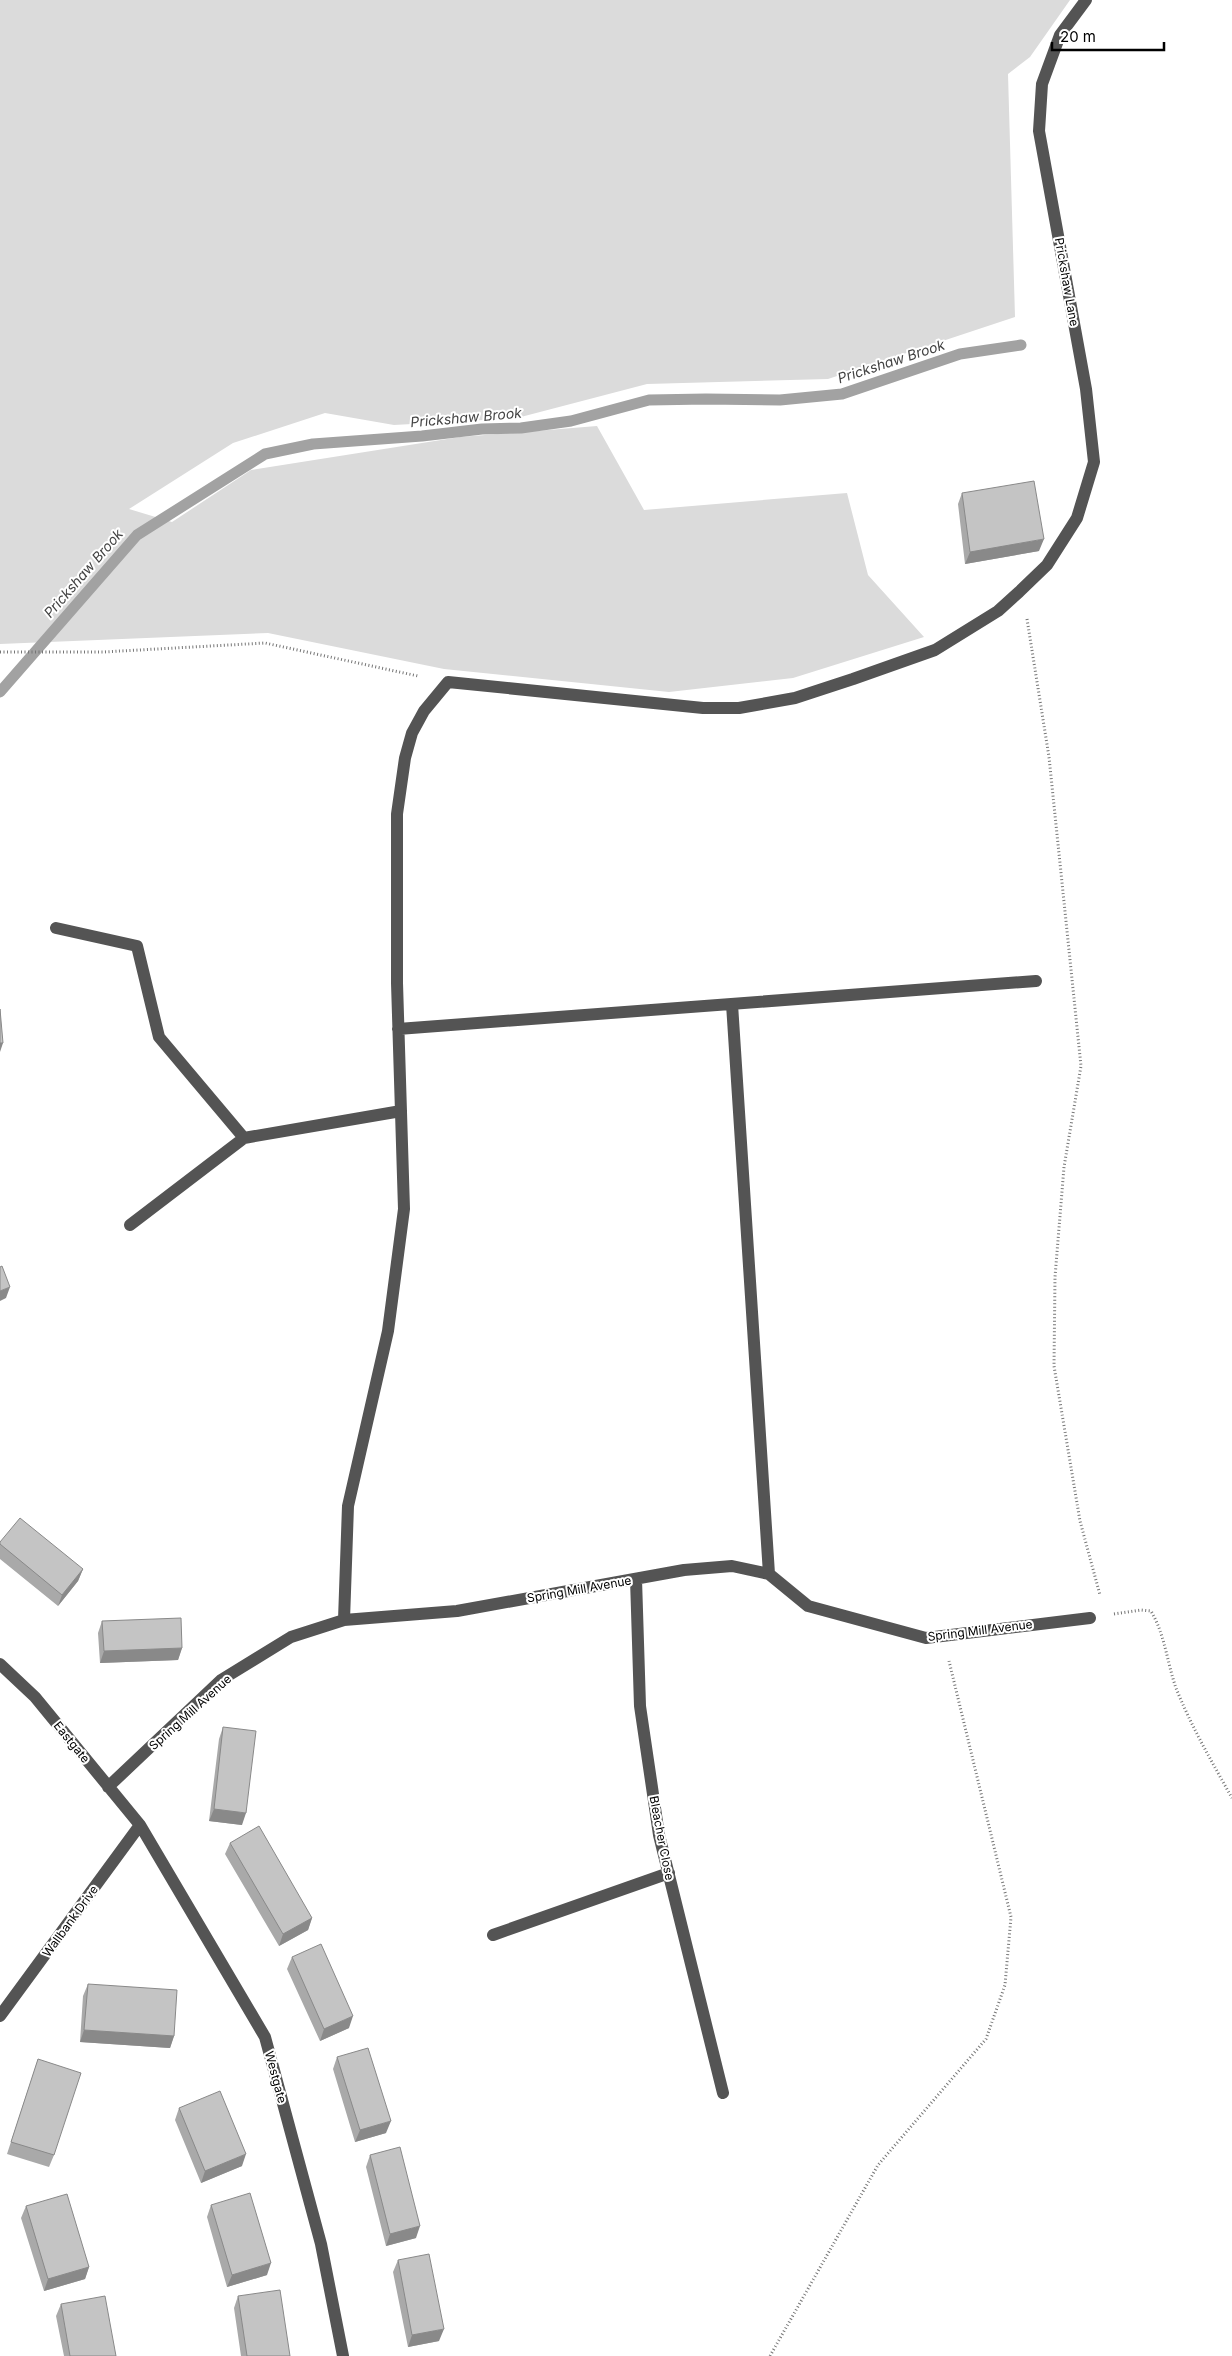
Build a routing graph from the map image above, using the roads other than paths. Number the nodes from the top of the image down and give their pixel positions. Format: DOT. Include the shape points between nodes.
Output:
graph roads {
  1 [pos="1086,0"];
  2 [pos="56,928"];
  3 [pos="1036,981"];
  4 [pos="732,1004"];
  5 [pos="398,1028"];
  6 [pos="401,1112"];
  7 [pos="244,1138"];
  8 [pos="130,1225"];
  9 [pos="769,1574"];
  10 [pos="636,1578"];
  11 [pos="1090,1618"];
  12 [pos="344,1620"];
  13 [pos="0,1664"];
  14 [pos="108,1787"];
  15 [pos="140,1825"];
  16 [pos="669,1873"];
  17 [pos="493,1935"];
  18 [pos="0,2016"];
  19 [pos="723,2093"];
  20 [pos="343,2356"];
  1 -- 5 [label="street, Prickshaw Lane" via="1060,35 1042,84 1039,131 1086,389 1094,462 1077,518 1047,565 998,610 934,650 795,698 739,708 703,708 448,682 424,711 412,733 401,784 397,814"];
  2 -- 7 [label="street" via="136,946 159,1037"];
  3 -- 4 [label="street"];
  4 -- 5 [label="street"];
  4 -- 9 [label="street"];
  5 -- 6 [label="street"];
  6 -- 7 [label="street"];
  6 -- 12 [label="street" via="404,1210 388,1331 348,1506"];
  7 -- 8 [label="street"];
  9 -- 10 [label="street, Spring Mill Avenue" via="732,1566"];
  9 -- 11 [label="street, Spring Mill Avenue" via="808,1606 926,1638"];
  10 -- 12 [label="street, Spring Mill Avenue" via="457,1610"];
  10 -- 16 [label="street, Bleacher Close" via="640,1706 659,1835"];
  12 -- 14 [label="street, Spring Mill Avenue" via="291,1637 221,1680"];
  13 -- 14 [label="street, Eastgate" via="34,1697"];
  14 -- 15 [label="street, Eastgate"];
  15 -- 18 [label="street, Wallbank Drive"];
  15 -- 20 [label="street, Westgate" via="265,2038 321,2244"];
  16 -- 17 [label="street"];
  16 -- 19 [label="street, Bleacher Close"];
}
